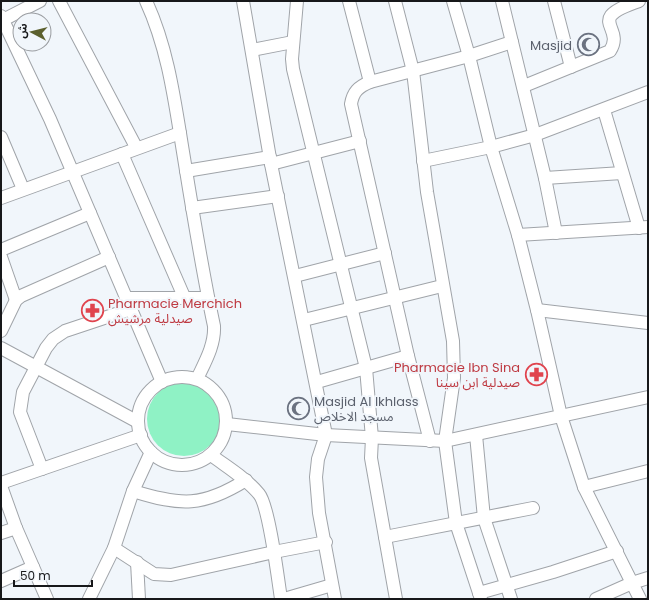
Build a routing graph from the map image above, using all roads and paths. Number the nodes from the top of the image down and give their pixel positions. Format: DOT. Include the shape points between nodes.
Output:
graph roads {
  1 [pos="40,1"];
  2 [pos="59,1"];
  3 [pos="243,1"];
  4 [pos="297,1"];
  5 [pos="349,1"];
  6 [pos="395,1"];
  7 [pos="453,1"];
  8 [pos="502,1"];
  9 [pos="554,1"];
  10 [pos="639,1"];
  11 [pos="150,2"];
  12 [pos="618,4"];
  13 [pos="2,19"];
  14 [pos="293,42"];
  15 [pos="512,42"];
  16 [pos="252,50"];
  17 [pos="469,56"];
  18 [pos="571,66"];
  19 [pos="413,71"];
  20 [pos="370,82"];
  21 [pos="524,86"];
  22 [pos="648,92"];
  23 [pos="604,110"];
  24 [pos="180,133"];
  25 [pos="535,135"];
  26 [pos="1,137"];
  27 [pos="360,141"];
  28 [pos="136,147"];
  29 [pos="491,147"];
  30 [pos="314,153"];
  31 [pos="122,154"];
  32 [pos="271,160"];
  33 [pos="423,161"];
  34 [pos="72,171"];
  35 [pos="186,171"];
  36 [pos="622,173"];
  37 [pos="545,178"];
  38 [pos="23,189"];
  39 [pos="278,196"];
  40 [pos="1,198"];
  41 [pos="192,208"];
  42 [pos="90,213"];
  43 [pos="644,227"];
  44 [pos="556,233"];
  45 [pos="518,235"];
  46 [pos="1,250"];
  47 [pos="385,253"];
  48 [pos="1,257"];
  49 [pos="109,257"];
  50 [pos="340,264"];
  51 [pos="295,276"];
  52 [pos="442,286"];
  53 [pos="395,297"];
  54 [pos="208,298"];
  55 [pos="185,299"];
  56 [pos="16,300"];
  57 [pos="129,304"];
  58 [pos="353,309"];
  59 [pos="537,310"];
  60 [pos="304,320"];
  61 [pos="648,323"];
  62 [pos="1,331"];
  63 [pos="1,348"];
  64 [pos="408,356"];
  65 [pos="36,367"];
  66 [pos="366,368"];
  67 [pos="197,378"];
  68 [pos="162,382"];
  69 [pos="317,382"];
  70 [pos="648,397"];
  71 [pos="561,416"];
  72 [pos="138,422"];
  73 [pos="227,424"];
  74 [pos="141,435"];
  75 [pos="476,435"];
  76 [pos="326,436"];
  77 [pos="372,438"];
  78 [pos="430,441"];
  79 [pos="445,441"];
  80 [pos="151,452"];
  81 [pos="211,455"];
  82 [pos="42,469"];
  83 [pos="648,471"];
  84 [pos="246,480"];
  85 [pos="1,483"];
  86 [pos="1,486"];
  87 [pos="584,487"];
  88 [pos="133,492"];
  89 [pos="533,508"];
  90 [pos="484,518"];
  91 [pos="456,523"];
  92 [pos="16,528"];
  93 [pos="1,533"];
  94 [pos="385,537"];
  95 [pos="326,542"];
  96 [pos="114,548"];
  97 [pos="617,551"];
  98 [pos="274,552"];
  99 [pos="137,562"];
  100 [pos="33,567"];
  101 [pos="648,578"];
  102 [pos="1,581"];
  103 [pos="632,583"];
  104 [pos="506,584"];
  105 [pos="332,585"];
  106 [pos="480,596"];
  107 [pos="600,598"];
  108 [pos="47,599"];
  109 [pos="89,599"];
  110 [pos="139,599"];
  111 [pos="282,599"];
  112 [pos="335,599"];
  113 [pos="396,599"];
  114 [pos="510,599"];
  115 [pos="640,599"];
  1 -- 13 [label="street"];
  2 -- 28 [label="street"];
  3 -- 16 [label="street"];
  4 -- 14 [label="street"];
  5 -- 20 [label="street"];
  6 -- 19 [label="street"];
  7 -- 17 [label="street"];
  8 -- 15 [label="street"];
  9 -- 18 [label="street"];
  10 -- 12 [label="street"];
  11 -- 24 [label="street" via="167,62"];
  12 -- 18 [label="street" via="609,18 613,40 610,51"];
  13 -- 34 [label="street"];
  14 -- 16 [label="street"];
  14 -- 30 [label="street" via="294,69"];
  15 -- 17 [label="street"];
  15 -- 21 [label="street"];
  16 -- 32 [label="street"];
  17 -- 19 [label="street"];
  17 -- 29 [label="street"];
  18 -- 21 [label="street"];
  19 -- 20 [label="street"];
  19 -- 33 [label="street"];
  20 -- 27 [label="street" via="358,88 351,104"];
  21 -- 25 [label="street"];
  22 -- 23 [label="street"];
  23 -- 25 [label="street"];
  23 -- 36 [label="street"];
  24 -- 28 [label="street"];
  24 -- 35 [label="street"];
  25 -- 29 [label="street"];
  25 -- 37 [label="street"];
  26 -- 38 [label="street"];
  27 -- 30 [label="street"];
  27 -- 47 [label="street"];
  28 -- 31 [label="street"];
  29 -- 33 [label="street"];
  29 -- 45 [label="street"];
  30 -- 32 [label="street"];
  30 -- 50 [label="street"];
  31 -- 34 [label="street"];
  31 -- 55 [label="street"];
  32 -- 35 [label="street"];
  32 -- 39 [label="street"];
  33 -- 52 [label="street"];
  34 -- 38 [label="street"];
  34 -- 42 [label="street"];
  35 -- 41 [label="street"];
  36 -- 37 [label="street"];
  36 -- 43 [label="street"];
  37 -- 44 [label="street"];
  38 -- 40 [label="street"];
  39 -- 41 [label="street"];
  39 -- 51 [label="street"];
  41 -- 54 [label="street"];
  42 -- 46 [label="street"];
  42 -- 49 [label="street"];
  43 -- 44 [label="street"];
  44 -- 45 [label="street"];
  45 -- 59 [label="street"];
  47 -- 50 [label="street"];
  47 -- 53 [label="street"];
  48 -- 56 [label="street"];
  49 -- 56 [label="street"];
  49 -- 57 [label="street"];
  50 -- 51 [label="street"];
  50 -- 58 [label="street"];
  51 -- 60 [label="street"];
  52 -- 53 [label="street"];
  52 -- 79 [label="street" via="455,366"];
  53 -- 58 [label="street"];
  53 -- 64 [label="street"];
  54 -- 55 [label="street"];
  54 -- 67 [label="street" via="214,334 210,350"];
  55 -- 57 [label="street"];
  56 -- 62 [label="street"];
  57 -- 65 [label="street" via="53,339"];
  57 -- 68 [label="street"];
  58 -- 60 [label="street"];
  58 -- 66 [label="street"];
  59 -- 61 [label="street"];
  59 -- 71 [label="street"];
  60 -- 69 [label="street"];
  63 -- 65 [label="street"];
  64 -- 66 [label="street"];
  64 -- 78 [label="street"];
  65 -- 72 [label="street"];
  65 -- 82 [label="street" via="23,392 20,412"];
  66 -- 69 [label="street"];
  66 -- 77 [label="street"];
  67 -- 68 [label="street" via="184,376"];
  67 -- 73 [label="street" via="217,394 224,405"];
  68 -- 72 [label="street" via="149,392 142,403"];
  69 -- 76 [label="street"];
  70 -- 71 [label="street"];
  71 -- 75 [label="street"];
  71 -- 87 [label="street"];
  72 -- 74 [label="street"];
  73 -- 76 [label="street"];
  73 -- 81 [label="street" via="222,441"];
  74 -- 80 [label="street"];
  74 -- 82 [label="street"];
  75 -- 79 [label="street"];
  75 -- 90 [label="street"];
  76 -- 77 [label="street"];
  76 -- 95 [label="street" via="318,459 316,477"];
  77 -- 78 [label="street"];
  77 -- 94 [label="street" via="371,458"];
  78 -- 79 [label="street"];
  79 -- 91 [label="street"];
  80 -- 81 [label="street" via="161,460 180,465 199,462"];
  80 -- 88 [label="street"];
  81 -- 84 [label="street"];
  82 -- 85 [label="street"];
  83 -- 87 [label="street"];
  84 -- 88 [label="street" via="213,498 195,502 171,501"];
  84 -- 98 [label="street" via="260,495"];
  86 -- 92 [label="street"];
  87 -- 97 [label="street"];
  88 -- 96 [label="street"];
  89 -- 90 [label="street"];
  90 -- 91 [label="street"];
  90 -- 104 [label="street"];
  91 -- 94 [label="street"];
  91 -- 106 [label="street"];
  92 -- 93 [label="street"];
  92 -- 100 [label="street"];
  94 -- 113 [label="street"];
  95 -- 98 [label="street"];
  95 -- 105 [label="street"];
  96 -- 99 [label="street"];
  96 -- 109 [label="street"];
  97 -- 103 [label="street"];
  97 -- 104 [label="street"];
  98 -- 99 [label="street" via="171,575 154,574"];
  98 -- 111 [label="street"];
  99 -- 110 [label="street"];
  100 -- 102 [label="street"];
  100 -- 108 [label="street"];
  101 -- 103 [label="street"];
  103 -- 107 [label="street"];
  103 -- 115 [label="street"];
  104 -- 106 [label="street"];
  104 -- 114 [label="street"];
  105 -- 111 [label="street"];
  105 -- 112 [label="street"];
}
